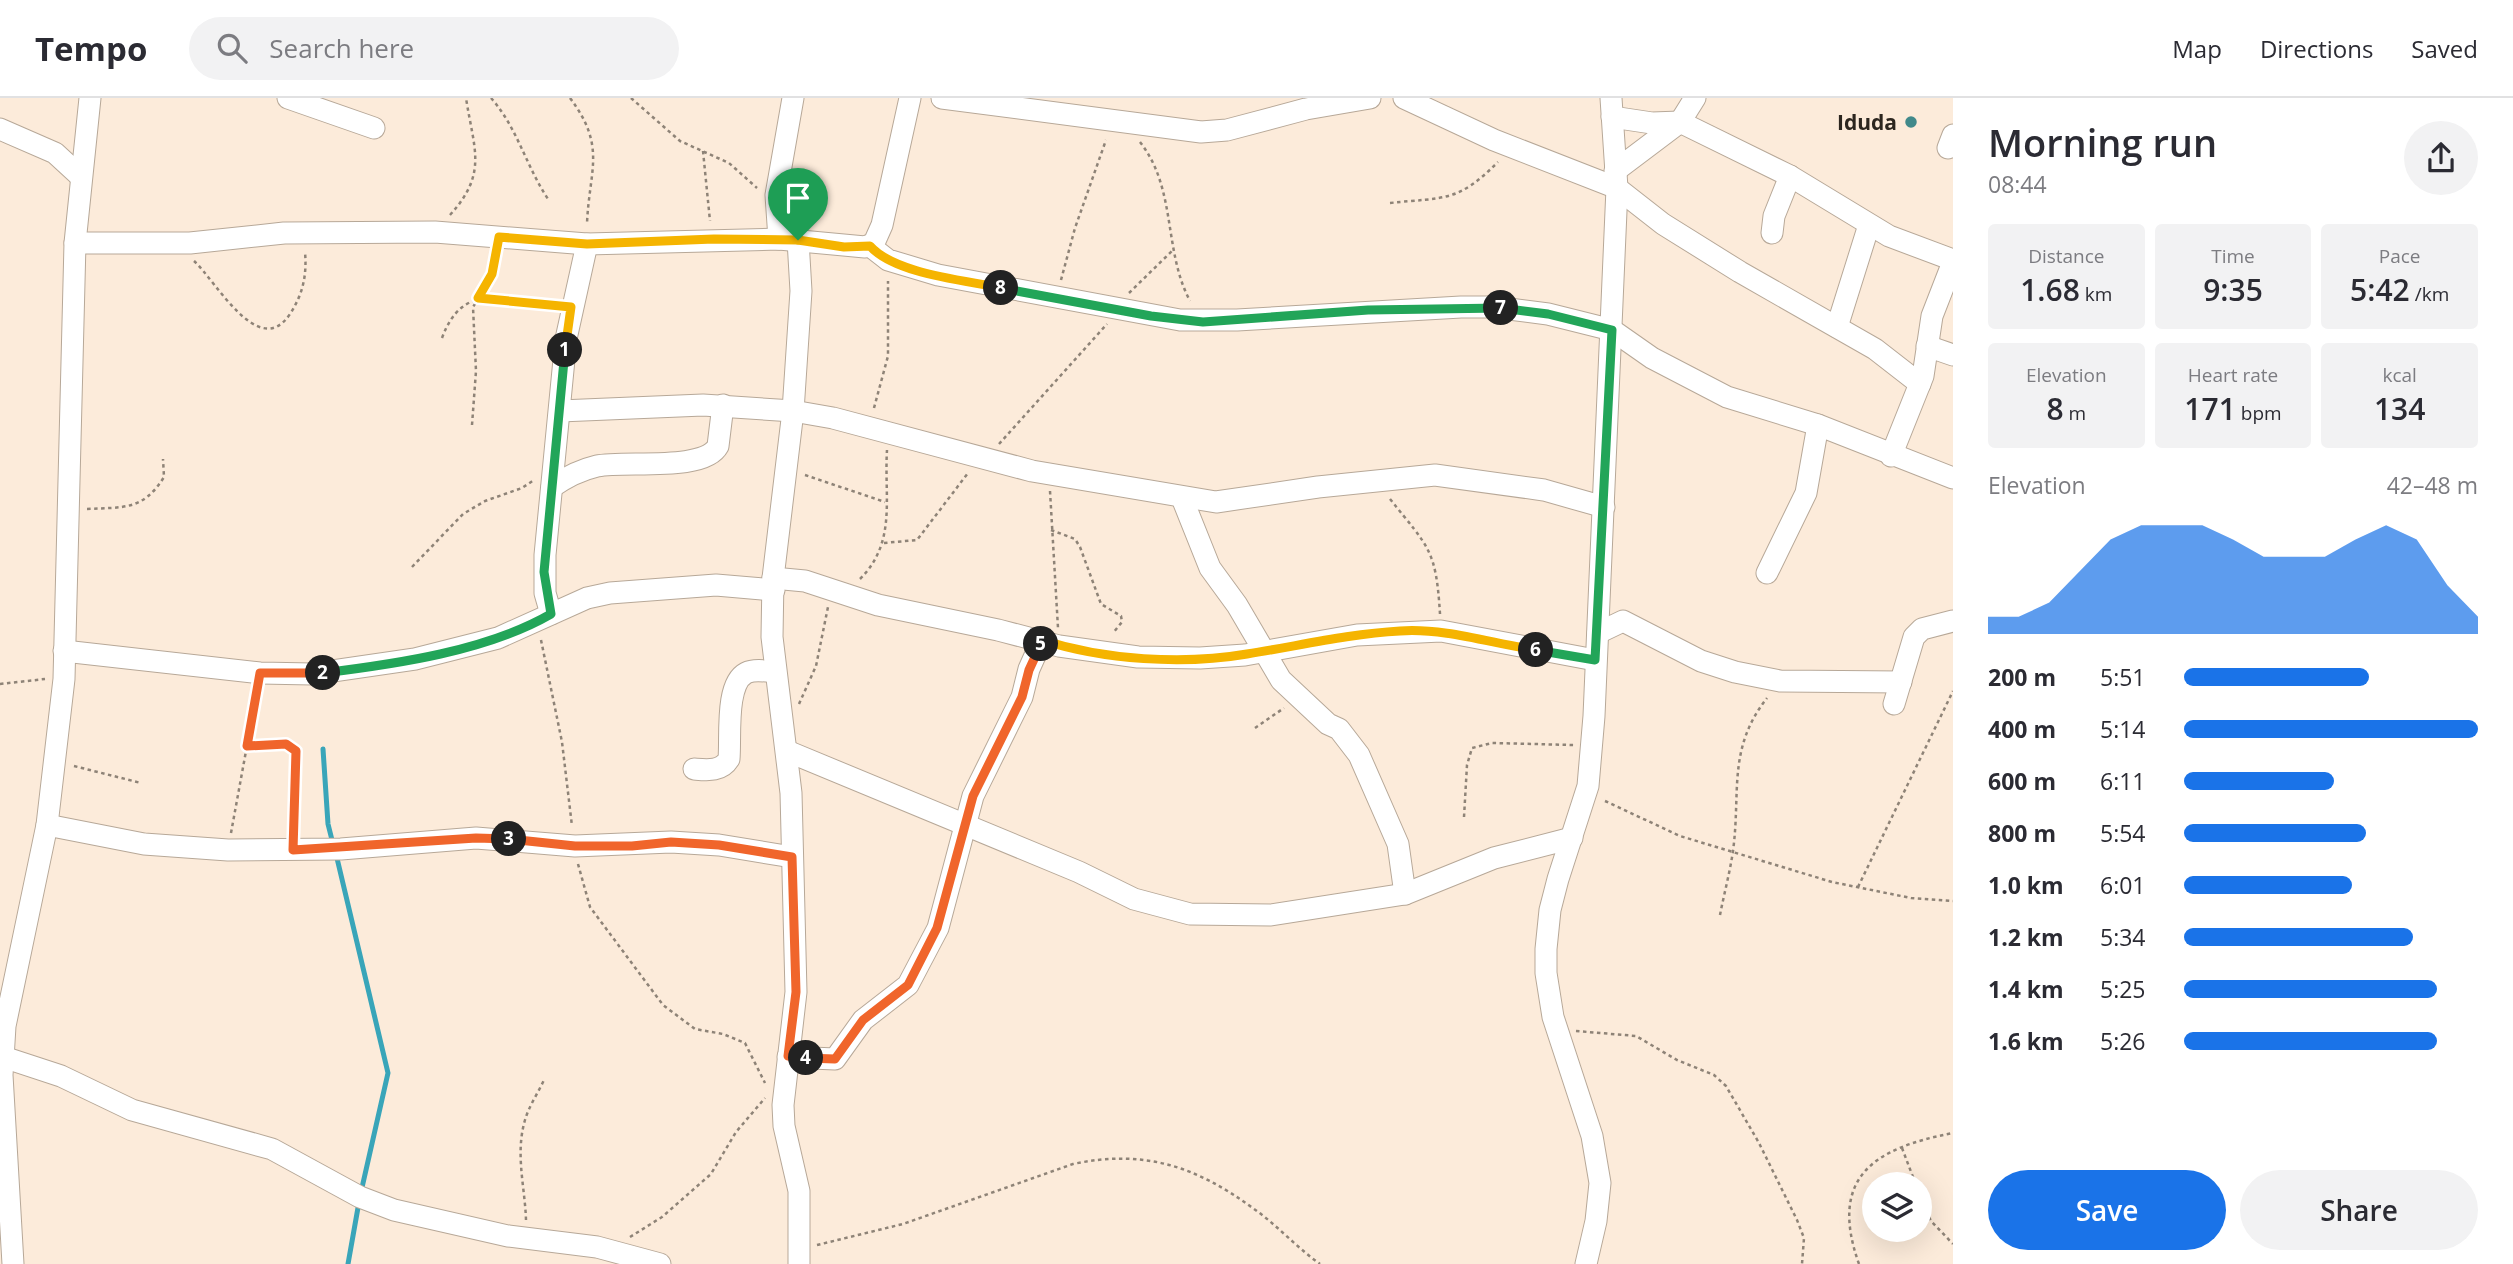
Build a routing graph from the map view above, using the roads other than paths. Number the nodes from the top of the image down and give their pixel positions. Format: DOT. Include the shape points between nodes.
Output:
graph roads {
  1 [pos="90,98"];
  2 [pos="288,98"];
  3 [pos="793,98"];
  4 [pos="909,98"];
  5 [pos="942,98"];
  6 [pos="1370,98"];
  7 [pos="1695,98"];
  8 [pos="1402,99"];
  9 [pos="1612,108"];
  10 [pos="1679,122"];
  11 [pos="374,128"];
  12 [pos="0,129"];
  13 [pos="80,176"];
  14 [pos="1790,176"];
  15 [pos="1616,180"];
  16 [pos="1869,225"];
  17 [pos="1772,233"];
  18 [pos="789,240"];
  19 [pos="75,243"];
  20 [pos="587,244"];
  21 [pos="870,246"];
  22 [pos="1953,261"];
  23 [pos="1838,327"];
  24 [pos="1612,330"];
  25 [pos="1927,346"];
  26 [pos="1953,355"];
  27 [pos="1920,384"];
  28 [pos="723,405"];
  29 [pos="560,411"];
  30 [pos="793,411"];
  31 [pos="1818,425"];
  32 [pos="1891,456"];
  33 [pos="1953,478"];
  34 [pos="552,487"];
  35 [pos="1182,498"];
  36 [pos="1604,507"];
  37 [pos="1767,573"];
  38 [pos="773,584"];
  39 [pos="1599,602"];
  40 [pos="543,619"];
  41 [pos="1623,621"];
  42 [pos="1953,621"];
  43 [pos="1598,633"];
  44 [pos="1047,642"];
  45 [pos="64,651"];
  46 [pos="1264,651"];
  47 [pos="1595,660"];
  48 [pos="774,671"];
  49 [pos="1901,682"];
  50 [pos="1895,704"];
  51 [pos="787,751"];
  52 [pos="694,769"];
  53 [pos="47,825"];
  54 [pos="964,825"];
  55 [pos="1572,838"];
  56 [pos="792,857"];
  57 [pos="1405,894"];
  58 [pos="2,1028"];
  59 [pos="788,1056"];
  60 [pos="3,1057"];
  61 [pos="800,1256"];
  62 [pos="13,1264"];
  63 [pos="660,1264"];
  64 [pos="1586,1264"];
  1 -- 13 [label="street"];
  2 -- 11 [label="street"];
  3 -- 18 [label="street" via="776,195"];
  4 -- 21 [label="street" via="882,225"];
  5 -- 6 [label="street" via="1179,130 1227,130"];
  7 -- 10 [label="street"];
  8 -- 15 [label="street" via="1513,147"];
  9 -- 10 [label="street" via="1653,123"];
  9 -- 15 [label="street"];
  10 -- 14 [label="street"];
  10 -- 15 [label="street"];
  12 -- 13 [label="street" via="55,152"];
  13 -- 19 [label="street"];
  14 -- 16 [label="street"];
  14 -- 17 [label="street"];
  15 -- 23 [label="street" via="1663,224"];
  15 -- 24 [label="street"];
  16 -- 22 [label="street"];
  16 -- 23 [label="street"];
  18 -- 20 [label="street"];
  18 -- 21 [label="street"];
  18 -- 30 [label="street" via="801,291"];
  19 -- 20 [label="street" via="174,244 297,233 435,232"];
  19 -- 45 [label="street"];
  20 -- 29 [label="street" via="571,307"];
  21 -- 24 [label="street" via="888,260 938,275 1115,310 1203,322 1493,307 1548,314"];
  22 -- 25 [label="street" via="1932,316"];
  23 -- 27 [label="street"];
  24 -- 31 [label="street" via="1652,358 1727,397"];
  24 -- 36 [label="street"];
  25 -- 26 [label="street"];
  25 -- 27 [label="street"];
  27 -- 32 [label="street"];
  28 -- 29 [label="street"];
  28 -- 30 [label="street"];
  28 -- 34 [label="street" via="718,446 708,456 684,462 596,466"];
  29 -- 34 [label="street"];
  30 -- 35 [label="street" via="1050,475"];
  30 -- 38 [label="street"];
  31 -- 32 [label="street"];
  31 -- 37 [label="street" via="1806,493"];
  32 -- 33 [label="street"];
  34 -- 40 [label="street"];
  35 -- 36 [label="street" via="1236,501 1435,475 1544,490"];
  35 -- 46 [label="street" via="1210,568"];
  36 -- 39 [label="street"];
  38 -- 40 [label="street" via="653,588 587,598"];
  38 -- 44 [label="street" via="805,581 904,612"];
  38 -- 48 [label="street"];
  39 -- 41 [label="street"];
  39 -- 43 [label="street"];
  40 -- 45 [label="street" via="498,638 382,665 312,674 260,673"];
  41 -- 43 [label="street"];
  41 -- 49 [label="street" via="1700,661 1780,681"];
  42 -- 49 [label="street" via="1922,629 1914,637"];
  43 -- 47 [label="street"];
  44 -- 46 [label="street" via="1170,658"];
  44 -- 54 [label="street" via="1029,670 1022,697 973,796"];
  45 -- 53 [label="street"];
  46 -- 47 [label="street" via="1357,635 1441,631"];
  46 -- 57 [label="street" via="1294,695 1339,729 1359,755 1398,844"];
  47 -- 55 [label="street" via="1586,792"];
  48 -- 51 [label="street"];
  48 -- 52 [label="street" via="748,671 733,691 725,766"];
  49 -- 50 [label="street"];
  51 -- 54 [label="street"];
  51 -- 56 [label="street"];
  53 -- 56 [label="street" via="145,844 228,850 341,849 476,838 575,846 671,842"];
  53 -- 58 [label="street"];
  54 -- 57 [label="street" via="1134,900 1190,914 1271,915"];
  54 -- 59 [label="street" via="937,928 908,985 863,1020 835,1059"];
  55 -- 57 [label="street" via="1494,858"];
  55 -- 64 [label="street" via="1550,910 1546,973 1600,1183"];
  56 -- 59 [label="street" via="796,992"];
  58 -- 60 [label="street"];
  59 -- 61 [label="street" via="784,1126 799,1191"];
  60 -- 62 [label="street"];
  60 -- 63 [label="street" via="61,1076 132,1110 272,1149 394,1210 526,1238 611,1250"];
}
